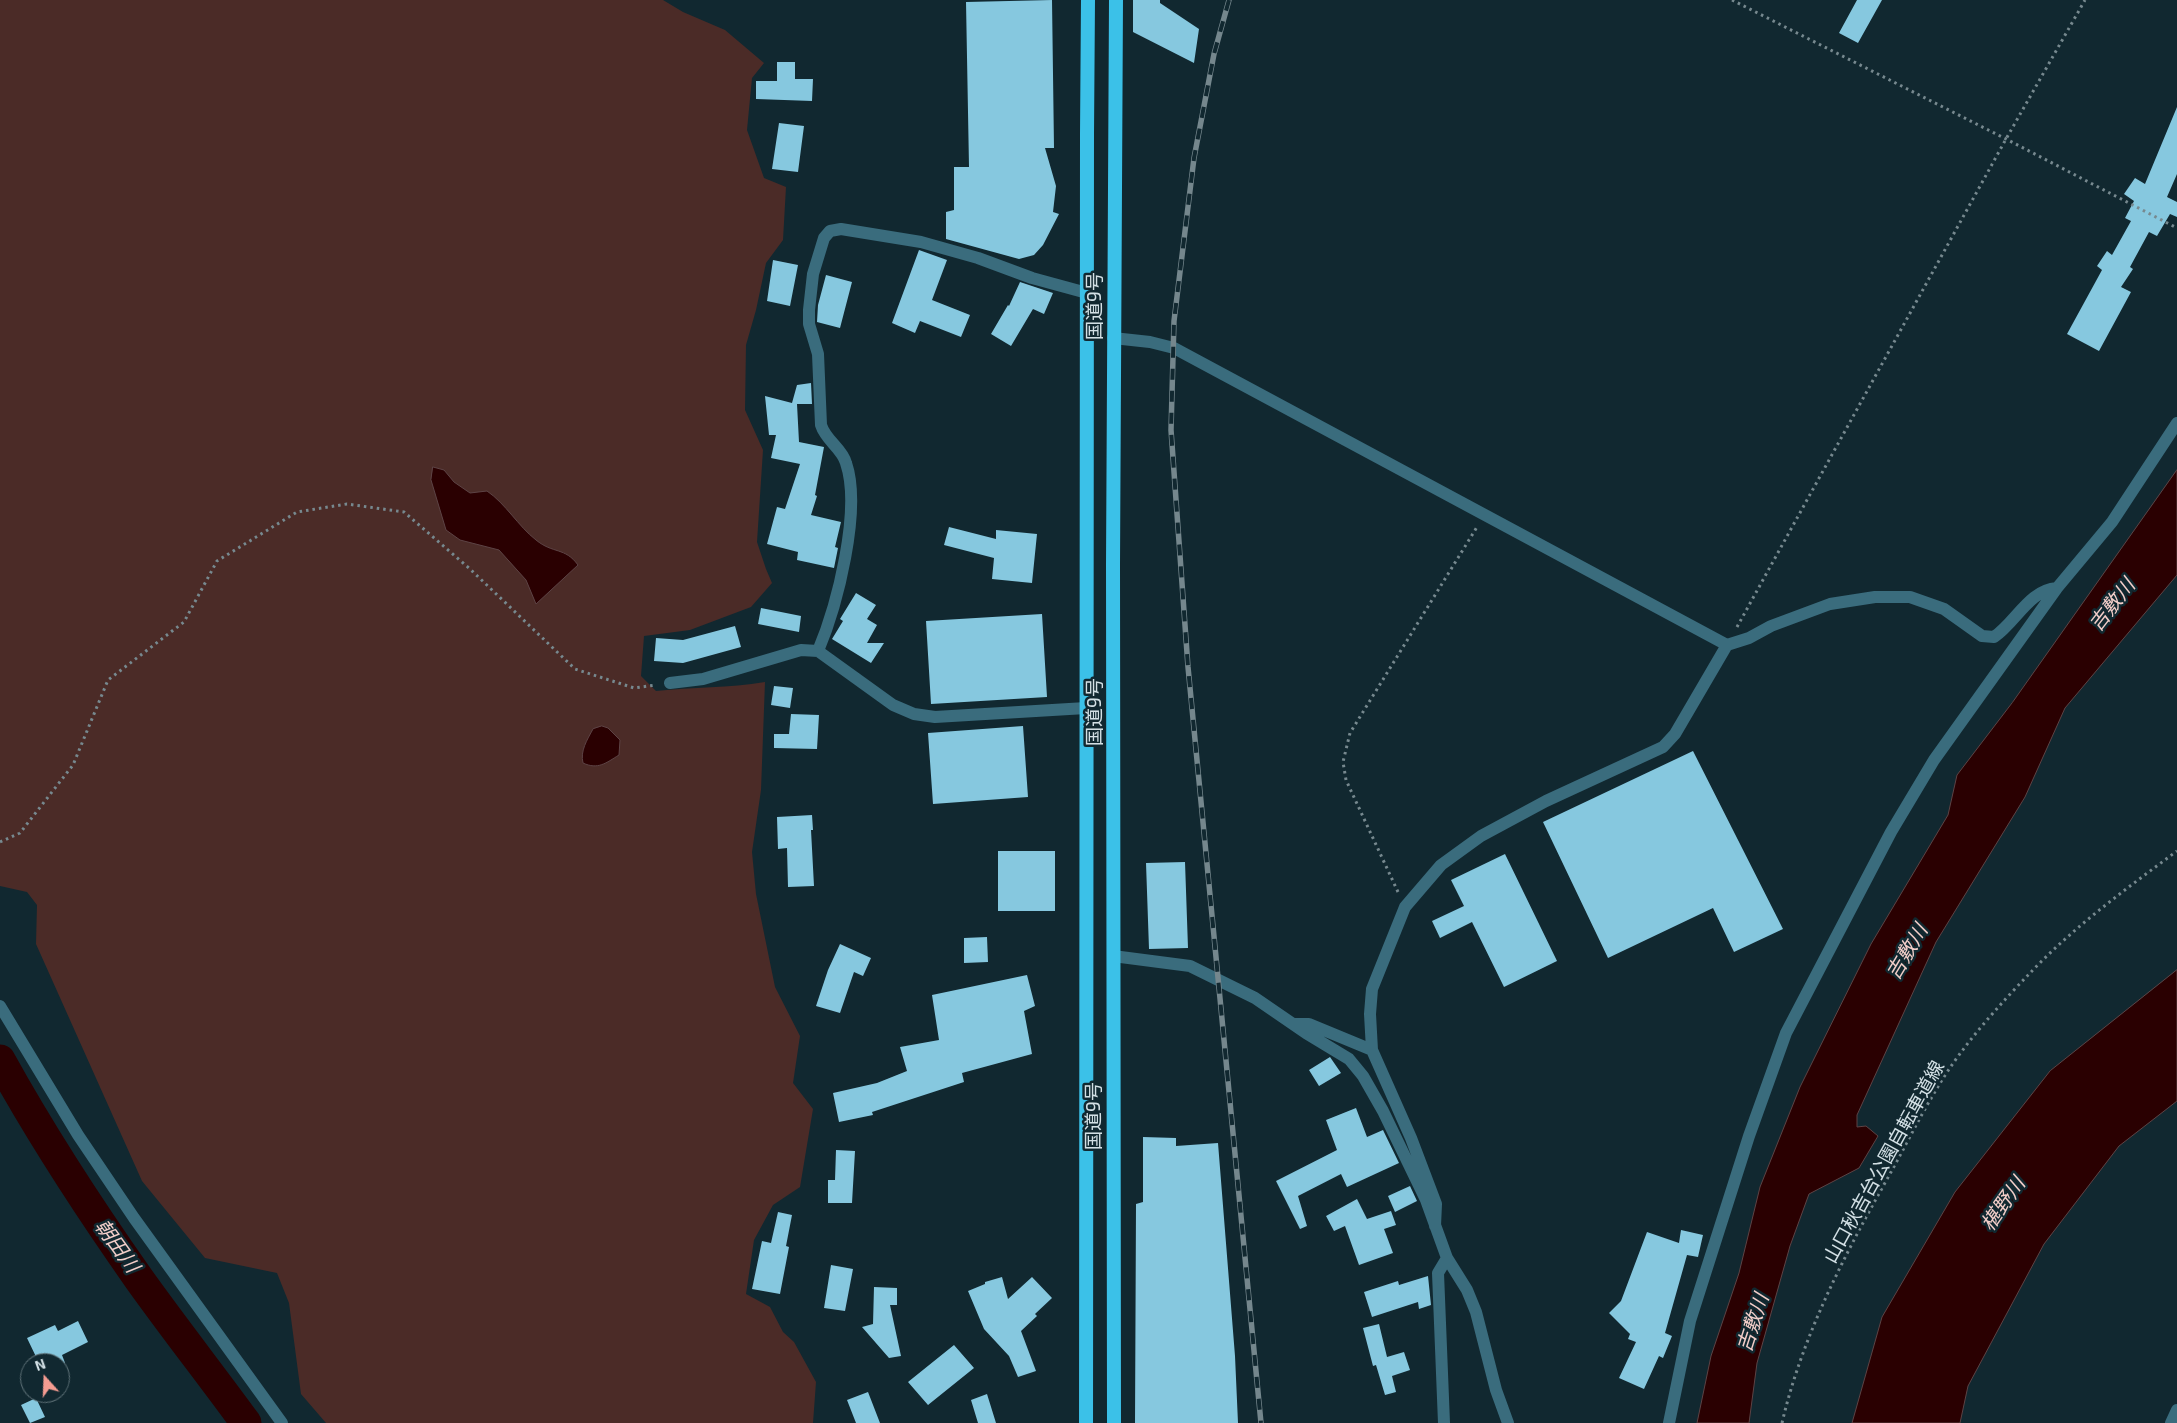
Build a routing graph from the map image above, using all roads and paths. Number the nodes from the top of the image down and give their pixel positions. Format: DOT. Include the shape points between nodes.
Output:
graph roads {
  1 [pos="1116,0"];
  2 [pos="1732,0"];
  3 [pos="2086,0"];
  4 [pos="1087,3"];
  5 [pos="2006,139"];
  6 [pos="2177,228"];
  7 [pos="1087,294"];
  8 [pos="1113,338"];
  9 [pos="2177,423"];
  10 [pos="1484,515"];
  11 [pos="2057,588"];
  12 [pos="1726,645"];
  13 [pos="818,651"];
  14 [pos="670,683"];
  15 [pos="1086,708"];
  16 [pos="0,842"];
  17 [pos="2177,851"];
  18 [pos="1405,907"];
  19 [pos="1114,956"];
  20 [pos="0,1006"];
  21 [pos="1294,1024"];
  22 [pos="1372,1050"];
  23 [pos="1435,1226"];
  24 [pos="1447,1258"];
  25 [pos="2177,1410"];
  26 [pos="282,1423"];
  27 [pos="1086,1423"];
  28 [pos="1114,1423"];
  29 [pos="1444,1423"];
  30 [pos="1508,1423"];
  31 [pos="1669,1423"];
  32 [pos="1782,1423"];
  33 [pos="2171,1423"];
  1 -- 8 [label="highway, 国道9号"];
  2 -- 5 [label="path"];
  3 -- 5 [label="path"];
  4 -- 7 [label="highway, 国道9号"];
  5 -- 6 [label="path"];
  5 -- 12 [label="path"];
  7 -- 13 [label="street" via="921,242 841,229 830,231 824,238 813,274 809,324 818,354 821,425 824,435 846,462 851,494 847,551 830,623"];
  7 -- 15 [label="highway, 国道9号"];
  8 -- 10 [label="street" via="1174,348"];
  8 -- 19 [label="highway, 国道9号"];
  9 -- 11 [label="street" via="2112,522"];
  10 -- 12 [label="street"];
  10 -- 18 [label="path" via="1350,733 1343,762 1346,780"];
  11 -- 12 [label="street" via="2047,589 2030,601 1994,638 1982,636 1944,609 1910,598 1876,597 1830,604"];
  11 -- 31 [label="street" via="1934,760 1891,832 1786,1033 1749,1136 1690,1321"];
  12 -- 18 [label="street" via="1675,734 1663,747 1546,801 1481,836 1440,865"];
  13 -- 14 [label="street" via="801,650 703,679"];
  13 -- 15 [label="street" via="893,705 914,714 935,717"];
  14 -- 16 [label="path" via="634,688 574,669 470,569 404,512 347,504 297,512 217,560 184,622 108,680 73,765 20,833"];
  15 -- 27 [label="highway, 国道9号"];
  17 -- 32 [label="path, 山口秋吉台公園自転車道線" via="2083,923 2032,970 1978,1032 1939,1084 1821,1304 1789,1392"];
  18 -- 22 [label="street" via="1372,989"];
  19 -- 21 [label="street" via="1190,966 1255,998"];
  19 -- 28 [label="highway, 国道9号"];
  20 -- 26 [label="street" via="78,1135 128,1209"];
  21 -- 22 [label="street" via="1310,1024"];
  21 -- 23 [label="street" via="1348,1059 1363,1076 1426,1200"];
  22 -- 23 [label="street" via="1436,1204"];
  23 -- 24 [label="street"];
  24 -- 29 [label="street" via="1438,1273"];
  24 -- 30 [label="street" via="1476,1312"];
  25 -- 33 [label="street"];
}
